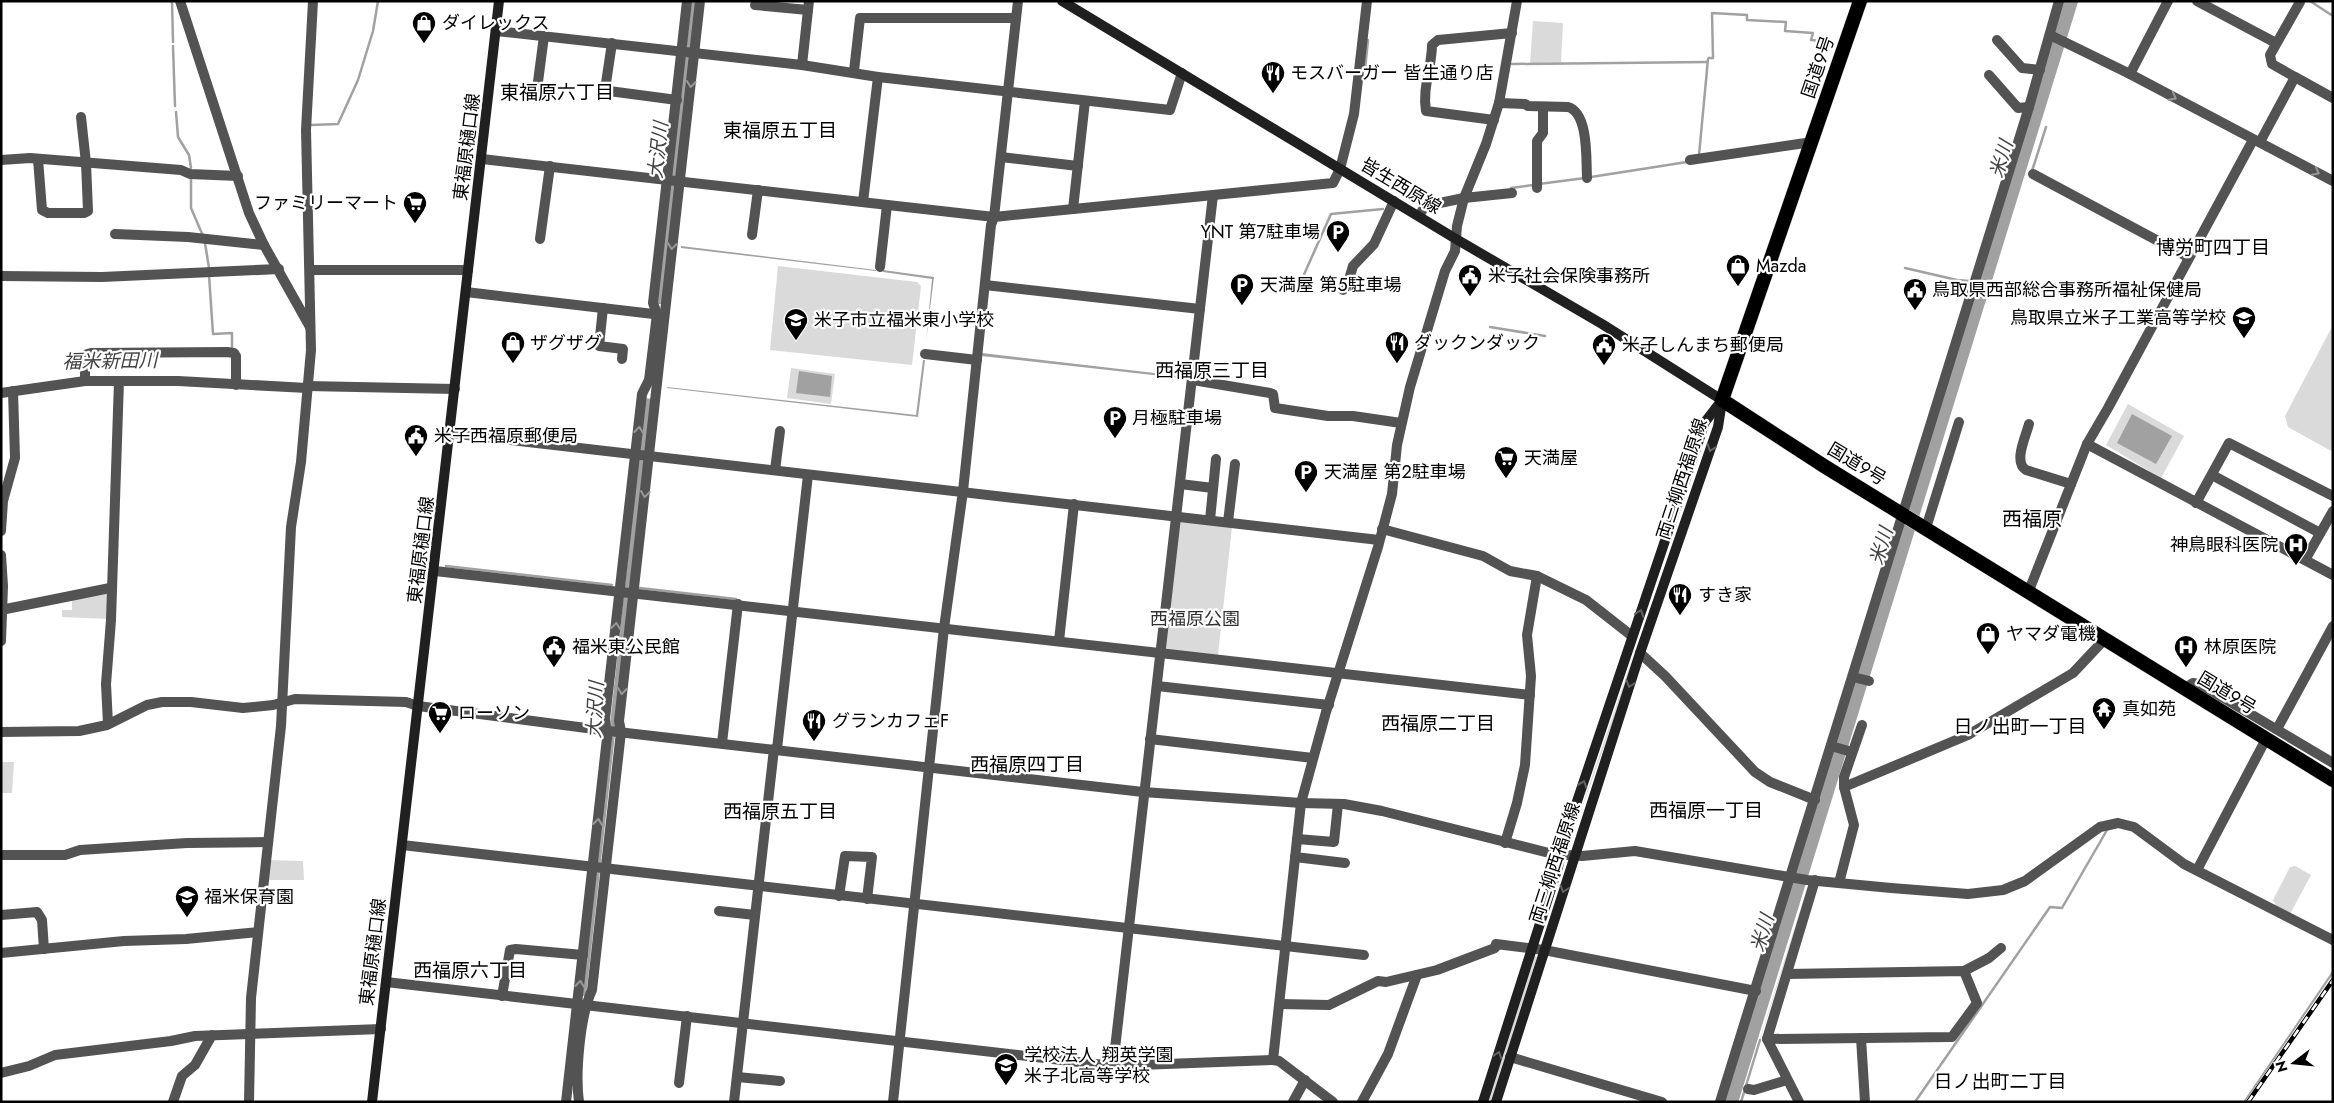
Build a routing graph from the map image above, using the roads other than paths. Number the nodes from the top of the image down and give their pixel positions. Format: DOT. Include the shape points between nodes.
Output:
graph roads {
  1 [pos="180,1"];
  2 [pos="313,1"];
  3 [pos="499,1"];
  4 [pos="687,1"];
  5 [pos="700,1"];
  6 [pos="1018,1"];
  7 [pos="1062,1"];
  8 [pos="1367,1"];
  9 [pos="1517,1"];
  10 [pos="1860,1"];
  11 [pos="2060,1"];
  12 [pos="2168,1"];
  13 [pos="2197,1"];
  14 [pos="2300,2"];
  15 [pos="755,5"];
  16 [pos="809,6"];
  17 [pos="1016,18"];
  18 [pos="496,30"];
  19 [pos="1512,33"];
  20 [pos="544,36"];
  21 [pos="2056,37"];
  22 [pos="1997,40"];
  23 [pos="2276,43"];
  24 [pos="612,44"];
  25 [pos="683,52"];
  26 [pos="694,53"];
  27 [pos="802,65"];
  28 [pos="2040,70"];
  29 [pos="854,71"];
  30 [pos="1182,73"];
  31 [pos="2130,74"];
  32 [pos="1989,75"];
  33 [pos="878,77"];
  34 [pos="2295,77"];
  35 [pos="1009,92"];
  36 [pos="536,97"];
  37 [pos="2333,98"];
  38 [pos="676,100"];
  39 [pos="1085,101"];
  40 [pos="1499,103"];
  41 [pos="1543,107"];
  42 [pos="2029,107"];
  43 [pos="81,117"];
  44 [pos="1494,120"];
  45 [pos="2256,141"];
  46 [pos="1812,142"];
  47 [pos="1001,157"];
  48 [pos="38,159"];
  49 [pos="482,159"];
  50 [pos="1,160"];
  51 [pos="1690,160"];
  52 [pos="86,163"];
  53 [pos="550,166"];
  54 [pos="1078,166"];
  55 [pos="1340,169"];
  56 [pos="2032,174"];
  57 [pos="238,176"];
  58 [pos="1587,178"];
  59 [pos="668,179"];
  60 [pos="680,181"];
  61 [pos="2333,181"];
  62 [pos="1537,188"];
  63 [pos="758,190"];
  64 [pos="1512,193"];
  65 [pos="1213,195"];
  66 [pos="1464,198"];
  67 [pos="1394,201"];
  68 [pos="863,202"];
  69 [pos="887,205"];
  70 [pos="1073,209"];
  71 [pos="1419,216"];
  72 [pos="994,217"];
  73 [pos="115,234"];
  74 [pos="752,235"];
  75 [pos="540,239"];
  76 [pos="1456,239"];
  77 [pos="264,244"];
  78 [pos="2188,257"];
  79 [pos="880,267"];
  80 [pos="279,269"];
  81 [pos="310,270"];
  82 [pos="468,270"];
  83 [pos="1,276"];
  84 [pos="985,285"];
  85 [pos="1343,290"];
  86 [pos="466,292"];
  87 [pos="603,308"];
  88 [pos="1200,309"];
  89 [pos="661,314"];
  90 [pos="311,328"];
  91 [pos="925,354"];
  92 [pos="622,359"];
  93 [pos="977,360"];
  94 [pos="85,378"];
  95 [pos="1193,380"];
  96 [pos="119,381"];
  97 [pos="236,385"];
  98 [pos="307,387"];
  99 [pos="455,389"];
  100 [pos="13,391"];
  101 [pos="1,393"];
  102 [pos="1722,400"];
  103 [pos="1959,422"];
  104 [pos="1401,423"];
  105 [pos="2029,424"];
  106 [pos="780,431"];
  107 [pos="450,433"];
  108 [pos="2087,444"];
  109 [pos="636,454"];
  110 [pos="649,456"];
  111 [pos="1216,459"];
  112 [pos="1235,464"];
  113 [pos="775,470"];
  114 [pos="808,475"];
  115 [pos="2212,475"];
  116 [pos="1180,484"];
  117 [pos="2071,484"];
  118 [pos="1213,488"];
  119 [pos="963,491"];
  120 [pos="2333,496"];
  121 [pos="2196,503"];
  122 [pos="1074,504"];
  123 [pos="2333,511"];
  124 [pos="1904,514"];
  125 [pos="1176,516"];
  126 [pos="1210,520"];
  127 [pos="1228,522"];
  128 [pos="1923,526"];
  129 [pos="1,532"];
  130 [pos="2320,533"];
  131 [pos="1381,534"];
  132 [pos="1,555"];
  133 [pos="2305,560"];
  134 [pos="435,571"];
  135 [pos="2333,575"];
  136 [pos="1537,576"];
  137 [pos="110,588"];
  138 [pos="626,592"];
  139 [pos="2028,593"];
  140 [pos="738,604"];
  141 [pos="2,610"];
  142 [pos="793,610"];
  143 [pos="2333,626"];
  144 [pos="944,628"];
  145 [pos="1632,636"];
  146 [pos="2104,640"];
  147 [pos="1,641"];
  148 [pos="1059,641"];
  149 [pos="1161,652"];
  150 [pos="1640,653"];
  151 [pos="1340,674"];
  152 [pos="1157,686"];
  153 [pos="2184,689"];
  154 [pos="1530,695"];
  155 [pos="282,702"];
  156 [pos="1329,705"];
  157 [pos="418,706"];
  158 [pos="108,724"];
  159 [pos="1862,725"];
  160 [pos="2277,729"];
  161 [pos="614,731"];
  162 [pos="1,732"];
  163 [pos="1150,739"];
  164 [pos="2266,739"];
  165 [pos="722,743"];
  166 [pos="776,749"];
  167 [pos="1841,749"];
  168 [pos="1313,758"];
  169 [pos="2333,763"];
  170 [pos="929,768"];
  171 [pos="2333,780"];
  172 [pos="1844,787"];
  173 [pos="1143,792"];
  174 [pos="1815,800"];
  175 [pos="1301,803"];
  176 [pos="1338,804"];
  177 [pos="1297,839"];
  178 [pos="268,842"];
  179 [pos="1505,843"];
  180 [pos="402,845"];
  181 [pos="1,855"];
  182 [pos="1561,856"];
  183 [pos="1575,856"];
  184 [pos="1295,857"];
  185 [pos="1345,863"];
  186 [pos="593,867"];
  187 [pos="606,868"];
  188 [pos="2197,870"];
  189 [pos="1792,876"];
  190 [pos="1810,880"];
  191 [pos="1839,883"];
  192 [pos="758,886"];
  193 [pos="840,896"];
  194 [pos="867,899"];
  195 [pos="914,904"];
  196 [pos="719,911"];
  197 [pos="1,915"];
  198 [pos="755,915"];
  199 [pos="1128,929"];
  200 [pos="258,932"];
  201 [pos="2333,940"];
  202 [pos="1285,947"];
  203 [pos="1532,948"];
  204 [pos="2001,948"];
  205 [pos="44,949"];
  206 [pos="1544,950"];
  207 [pos="1,953"];
  208 [pos="583,955"];
  209 [pos="1364,955"];
  210 [pos="1964,971"];
  211 [pos="1787,974"];
  212 [pos="1417,975"];
  213 [pos="386,982"];
  214 [pos="1756,991"];
  215 [pos="502,996"];
  216 [pos="581,1004"];
  217 [pos="1280,1004"];
  218 [pos="687,1016"];
  219 [pos="743,1023"];
  220 [pos="381,1030"];
  221 [pos="249,1034"];
  222 [pos="212,1035"];
  223 [pos="1861,1038"];
  224 [pos="1767,1039"];
  225 [pos="900,1041"];
  226 [pos="1510,1057"];
  227 [pos="1273,1060"];
  228 [pos="1113,1066"];
  229 [pos="1,1074"];
  230 [pos="737,1077"];
  231 [pos="1304,1080"];
  232 [pos="1787,1080"];
  233 [pos="780,1081"];
  234 [pos="679,1083"];
  235 [pos="1748,1089"];
  236 [pos="173,1102"];
  237 [pos="249,1102"];
  238 [pos="372,1102"];
  239 [pos="566,1102"];
  240 [pos="579,1102"];
  241 [pos="734,1102"];
  242 [pos="892,1102"];
  243 [pos="1293,1102"];
  244 [pos="1333,1102"];
  245 [pos="1362,1102"];
  246 [pos="1483,1102"];
  247 [pos="1496,1102"];
  248 [pos="1662,1102"];
  249 [pos="1720,1102"];
  250 [pos="1799,1102"];
  251 [pos="1865,1102"];
  1 -- 57 [label="street"];
  2 -- 81 [label="street" via="306,130"];
  3 -- 18 [label="main road, 東福原樋口線"];
  4 -- 25 [label="street"];
  5 -- 26 [label="street"];
  6 -- 17 [label="street"];
  7 -- 30 [label="main road, 皆生西原線"];
  8 -- 55 [label="street" via="1354,114"];
  9 -- 19 [label="street"];
  10 -- 46 [label="highway, 国道9号"];
  11 -- 21 [label="street"];
  12 -- 31 [label="street"];
  13 -- 23 [label="street"];
  14 -- 23 [label="street"];
  15 -- 16 [label="street"];
  16 -- 27 [label="street"];
  17 -- 29 [label="street" via="860,18"];
  17 -- 35 [label="street"];
  18 -- 20 [label="street"];
  18 -- 49 [label="main road, 東福原樋口線"];
  19 -- 40 [label="street"];
  19 -- 44 [label="street" via="1438,40 1432,45 1431,64 1427,71 1426,111"];
  20 -- 24 [label="street"];
  20 -- 36 [label="street"];
  21 -- 28 [label="street"];
  21 -- 31 [label="street"];
  22 -- 28 [label="street" via="2022,68"];
  23 -- 34 [label="street" via="2270,55 2271,63"];
  24 -- 25 [label="street"];
  24 -- 38 [label="street" via="606,82 609,91"];
  25 -- 26 [label="street"];
  25 -- 38 [label="street"];
  26 -- 27 [label="street"];
  26 -- 60 [label="street, one-way"];
  27 -- 29 [label="street"];
  28 -- 42 [label="street"];
  29 -- 33 [label="street"];
  30 -- 39 [label="street" via="1170,110"];
  30 -- 55 [label="main road, 皆生西原線"];
  31 -- 45 [label="street, one-way"];
  32 -- 42 [label="street" via="2018,108"];
  33 -- 35 [label="street"];
  33 -- 68 [label="street"];
  34 -- 37 [label="street"];
  34 -- 45 [label="street"];
  35 -- 39 [label="street"];
  35 -- 47 [label="street"];
  38 -- 59 [label="street"];
  39 -- 54 [label="street"];
  40 -- 41 [label="street"];
  40 -- 44 [label="street"];
  41 -- 58 [label="street" via="1574,110 1585,131"];
  41 -- 62 [label="street" via="1542,133 1537,141"];
  42 -- 124 [label="street"];
  43 -- 52 [label="street"];
  44 -- 66 [label="street"];
  45 -- 61 [label="street, one-way"];
  45 -- 78 [label="street"];
  46 -- 51 [label="street"];
  46 -- 102 [label="highway, 国道9号"];
  47 -- 54 [label="street"];
  47 -- 72 [label="street"];
  48 -- 50 [label="street"];
  48 -- 52 [label="street"];
  48 -- 52 [label="street" via="40,204 48,213 88,211"];
  49 -- 53 [label="street"];
  49 -- 82 [label="main road, 東福原樋口線"];
  52 -- 57 [label="street"];
  53 -- 59 [label="street"];
  53 -- 75 [label="street"];
  54 -- 70 [label="street"];
  55 -- 65 [label="street" via="1333,183"];
  55 -- 67 [label="main road, 皆生西原線"];
  56 -- 78 [label="street"];
  57 -- 77 [label="street"];
  59 -- 60 [label="street"];
  59 -- 89 [label="street" via="653,303"];
  60 -- 63 [label="street"];
  60 -- 89 [label="street, one-way"];
  63 -- 68 [label="street"];
  63 -- 74 [label="street"];
  64 -- 66 [label="street"];
  65 -- 70 [label="street"];
  65 -- 88 [label="street"];
  66 -- 71 [label="street" via="1425,206"];
  66 -- 76 [label="street"];
  67 -- 71 [label="main road, 皆生西原線"];
  67 -- 85 [label="street" via="1374,244 1353,266"];
  68 -- 69 [label="street"];
  69 -- 72 [label="street"];
  69 -- 79 [label="street"];
  70 -- 72 [label="street"];
  71 -- 76 [label="main road, 皆生西原線"];
  72 -- 84 [label="street"];
  73 -- 77 [label="street"];
  76 -- 102 [label="main road, 皆生西原線" via="1602,324"];
  76 -- 104 [label="street"];
  77 -- 80 [label="street"];
  78 -- 108 [label="street"];
  80 -- 83 [label="street" via="102,277"];
  80 -- 90 [label="street"];
  81 -- 82 [label="street"];
  81 -- 90 [label="street"];
  82 -- 86 [label="main road, 東福原樋口線"];
  84 -- 88 [label="street"];
  84 -- 93 [label="street"];
  86 -- 87 [label="street"];
  86 -- 99 [label="main road, 東福原樋口線"];
  87 -- 89 [label="street"];
  87 -- 92 [label="street" via="599,346 623,349"];
  88 -- 95 [label="street"];
  109 -- 89 [label="street, one-way" via="642,394 649,380"];
  89 -- 110 [label="street"];
  90 -- 98 [label="street"];
  91 -- 93 [label="street"];
  93 -- 119 [label="street"];
  94 -- 96 [label="street"];
  94 -- 97 [label="street" via="86,356 91,353 227,352 236,356"];
  94 -- 100 [label="street"];
  95 -- 104 [label="street" via="1270,393 1275,408"];
  95 -- 116 [label="street"];
  96 -- 97 [label="street"];
  96 -- 137 [label="street"];
  97 -- 98 [label="street"];
  98 -- 99 [label="street"];
  98 -- 155 [label="street" via="301,462 291,527"];
  99 -- 107 [label="main road, 東福原樋口線"];
  100 -- 101 [label="street"];
  100 -- 129 [label="street" via="15,458 3,501"];
  102 -- 124 [label="highway, 国道9号"];
  145 -- 102 [label="main road, 両三柳西福原線, one-way" via="1705,422"];
  102 -- 150 [label="main road, 両三柳西福原線, one-way" via="1718,427"];
  103 -- 128 [label="street"];
  104 -- 131 [label="street" via="1392,494"];
  105 -- 117 [label="street" via="2021,466"];
  106 -- 113 [label="street"];
  107 -- 109 [label="street"];
  107 -- 134 [label="main road, 東福原樋口線"];
  108 -- 117 [label="street"];
  108 -- 121 [label="street"];
  109 -- 110 [label="street"];
  109 -- 138 [label="street"];
  110 -- 113 [label="street"];
  110 -- 138 [label="street, one-way"];
  111 -- 118 [label="street"];
  112 -- 127 [label="street"];
  113 -- 114 [label="street"];
  114 -- 119 [label="street"];
  114 -- 142 [label="street"];
  115 -- 120 [label="street" via="2229,443"];
  115 -- 121 [label="street"];
  115 -- 130 [label="street"];
  116 -- 118 [label="street"];
  116 -- 125 [label="street"];
  117 -- 139 [label="street"];
  118 -- 126 [label="street"];
  119 -- 122 [label="street"];
  119 -- 144 [label="street"];
  121 -- 133 [label="street"];
  122 -- 125 [label="street"];
  122 -- 148 [label="street"];
  123 -- 130 [label="street"];
  124 -- 128 [label="highway, 国道9号"];
  124 -- 167 [label="street"];
  125 -- 126 [label="street"];
  125 -- 149 [label="street"];
  126 -- 127 [label="street"];
  127 -- 131 [label="street"];
  128 -- 139 [label="highway, 国道9号"];
  130 -- 133 [label="street"];
  131 -- 136 [label="street" via="1482,556 1510,571"];
  131 -- 151 [label="street"];
  132 -- 141 [label="street"];
  133 -- 135 [label="street"];
  134 -- 138 [label="street"];
  134 -- 157 [label="main road, 東福原樋口線"];
  136 -- 145 [label="street" via="1586,600"];
  136 -- 154 [label="street" via="1527,635"];
  137 -- 141 [label="street"];
  137 -- 158 [label="street" via="106,684"];
  138 -- 140 [label="street"];
  138 -- 161 [label="street, one-way" via="619,721"];
  161 -- 138 [label="street, one-way" via="605,719"];
  139 -- 146 [label="highway, 国道9号"];
  140 -- 142 [label="street"];
  140 -- 165 [label="street"];
  141 -- 147 [label="street"];
  142 -- 144 [label="street"];
  142 -- 166 [label="street"];
  143 -- 160 [label="street"];
  144 -- 148 [label="street"];
  144 -- 170 [label="street"];
  182 -- 145 [label="main road, 両三柳西福原線, one-way"];
  146 -- 153 [label="highway, 国道9号"];
  146 -- 172 [label="street" via="2073,673 1968,735"];
  148 -- 149 [label="street"];
  149 -- 151 [label="street"];
  149 -- 152 [label="street"];
  150 -- 174 [label="street" via="1755,772 1770,782"];
  150 -- 183 [label="main road, 両三柳西福原線, one-way"];
  151 -- 154 [label="street"];
  151 -- 156 [label="street"];
  152 -- 156 [label="street"];
  152 -- 163 [label="street"];
  153 -- 160 [label="street" via="2193,683 2200,684"];
  153 -- 164 [label="highway, 国道9号"];
  154 -- 179 [label="street" via="1525,764"];
  155 -- 157 [label="street" via="332,699 406,702"];
  155 -- 158 [label="street" via="243,708 162,702 147,705"];
  155 -- 178 [label="street"];
  156 -- 168 [label="street"];
  157 -- 161 [label="street"];
  157 -- 180 [label="main road, 東福原樋口線"];
  158 -- 162 [label="street" via="79,731"];
  159 -- 167 [label="street"];
  160 -- 169 [label="street"];
  161 -- 165 [label="street"];
  186 -- 161 [label="street, one-way"];
  161 -- 187 [label="street"];
  163 -- 168 [label="street"];
  163 -- 173 [label="street"];
  164 -- 171 [label="highway, 国道9号"];
  164 -- 188 [label="street"];
  165 -- 166 [label="street"];
  166 -- 170 [label="street"];
  166 -- 192 [label="street"];
  167 -- 172 [label="street"];
  167 -- 174 [label="street"];
  168 -- 175 [label="street"];
  170 -- 173 [label="street"];
  170 -- 195 [label="street"];
  172 -- 191 [label="street" via="1854,825"];
  173 -- 175 [label="street"];
  173 -- 199 [label="street"];
  174 -- 189 [label="street"];
  175 -- 176 [label="street"];
  175 -- 177 [label="street"];
  176 -- 177 [label="street" via="1334,842"];
  176 -- 179 [label="street"];
  177 -- 184 [label="street"];
  178 -- 181 [label="street" via="167,844 80,850 65,855"];
  178 -- 200 [label="street"];
  179 -- 182 [label="street"];
  180 -- 186 [label="street"];
  180 -- 213 [label="main road, 東福原樋口線"];
  182 -- 183 [label="street"];
  182 -- 203 [label="main road, 両三柳西福原線"];
  183 -- 189 [label="street" via="1635,851"];
  183 -- 206 [label="main road, 両三柳西福原線, one-way"];
  184 -- 185 [label="street"];
  184 -- 202 [label="street"];
  186 -- 187 [label="street"];
  186 -- 208 [label="street"];
  187 -- 192 [label="street"];
  187 -- 216 [label="street" via="592,990"];
  188 -- 191 [label="street" via="2134,827 2118,823 2100,827 2025,881 1996,892 1968,894"];
  188 -- 201 [label="street"];
  189 -- 190 [label="street"];
  189 -- 214 [label="street"];
  190 -- 191 [label="street"];
  190 -- 211 [label="street"];
  192 -- 193 [label="street"];
  192 -- 198 [label="street"];
  193 -- 194 [label="street"];
  193 -- 194 [label="street" via="846,856 872,857"];
  194 -- 195 [label="street"];
  195 -- 199 [label="street"];
  195 -- 225 [label="street"];
  196 -- 198 [label="street"];
  197 -- 205 [label="street" via="37,912 42,920"];
  198 -- 219 [label="street"];
  199 -- 202 [label="street"];
  199 -- 228 [label="street"];
  200 -- 205 [label="street"];
  200 -- 221 [label="street"];
  202 -- 209 [label="street"];
  202 -- 217 [label="street"];
  203 -- 206 [label="street"];
  203 -- 212 [label="street" via="1496,944 1495,948"];
  246 -- 203 [label="main road, 両三柳西福原線, one-way"];
  204 -- 210 [label="street"];
  205 -- 207 [label="street"];
  206 -- 214 [label="street"];
  206 -- 226 [label="main road, 両三柳西福原線"];
  208 -- 215 [label="street" via="510,950"];
  216 -- 208 [label="street, one-way"];
  210 -- 211 [label="street"];
  210 -- 223 [label="street" via="1977,1003 1954,1037"];
  211 -- 224 [label="street"];
  212 -- 217 [label="street" via="1378,981 1329,1005"];
  212 -- 245 [label="street" via="1388,1054"];
  213 -- 215 [label="street"];
  213 -- 220 [label="main road, 東福原樋口線"];
  214 -- 249 [label="street"];
  215 -- 216 [label="street"];
  216 -- 218 [label="street"];
  216 -- 239 [label="street"];
  216 -- 240 [label="street"];
  217 -- 227 [label="street"];
  218 -- 219 [label="street"];
  218 -- 234 [label="street"];
  219 -- 225 [label="street"];
  219 -- 230 [label="street"];
  220 -- 221 [label="street"];
  220 -- 238 [label="main road, 東福原樋口線"];
  221 -- 222 [label="street"];
  221 -- 237 [label="street"];
  222 -- 229 [label="street" via="55,1055"];
  222 -- 236 [label="street" via="195,1065 182,1076"];
  223 -- 224 [label="street"];
  223 -- 251 [label="street"];
  224 -- 232 [label="street"];
  225 -- 228 [label="street"];
  225 -- 242 [label="street"];
  226 -- 247 [label="main road, 両三柳西福原線"];
  226 -- 248 [label="street"];
  227 -- 228 [label="street"];
  227 -- 231 [label="street" via="1280,1061"];
  230 -- 233 [label="street"];
  230 -- 241 [label="street"];
  231 -- 243 [label="street"];
  231 -- 244 [label="street"];
  232 -- 235 [label="street"];
  232 -- 250 [label="street"];
}
